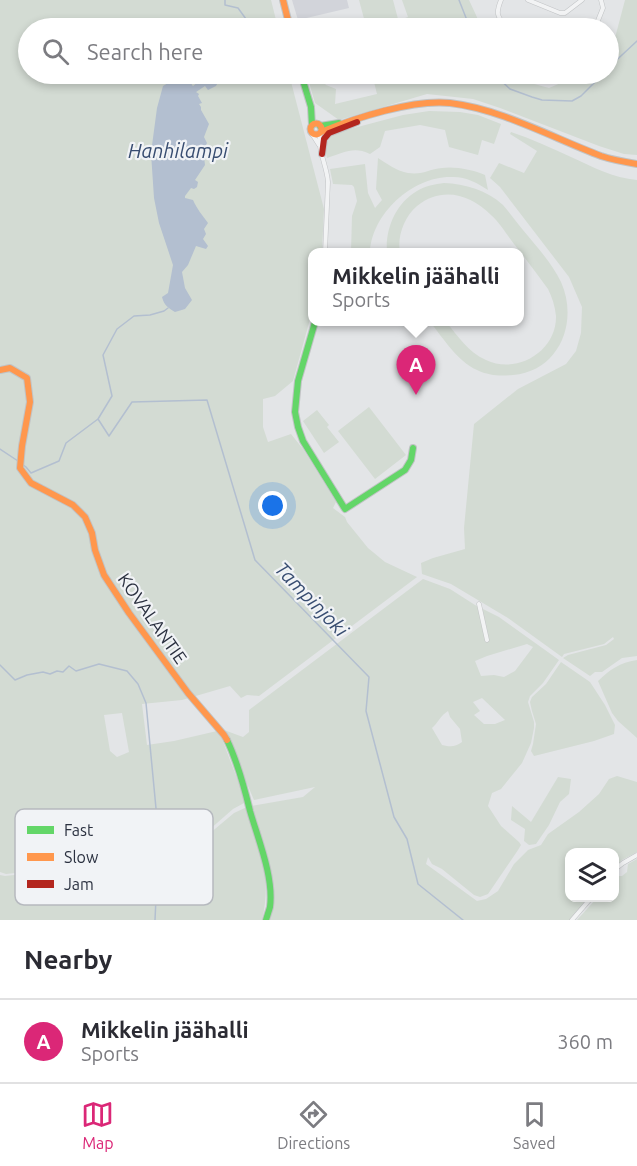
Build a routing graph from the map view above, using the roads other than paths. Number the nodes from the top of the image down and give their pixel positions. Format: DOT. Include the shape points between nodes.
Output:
graph roads {
  1 [pos="283,0"];
  2 [pos="501,0"];
  3 [pos="528,0"];
  4 [pos="582,0"];
  5 [pos="601,0"];
  6 [pos="288,18"];
  7 [pos="499,18"];
  8 [pos="599,18"];
  9 [pos="304,84"];
  10 [pos="390,110"];
  11 [pos="318,128"];
  12 [pos="312,134"];
  13 [pos="320,145"];
  14 [pos="322,153"];
  15 [pos="637,164"];
  16 [pos="325,248"];
  17 [pos="314,326"];
  18 [pos="0,370"];
  19 [pos="413,448"];
  20 [pos="479,604"];
  21 [pos="487,640"];
  22 [pos="637,855"];
  23 [pos="619,866"];
  24 [pos="587,902"];
  25 [pos="266,920"];
  26 [pos="572,920"];
  1 -- 6 [label="street"];
  2 -- 7 [label="street"];
  3 -- 4 [label="street" via="560,13"];
  5 -- 8 [label="street"];
  9 -- 11 [label="street"];
  10 -- 11 [label="street"];
  10 -- 14 [label="street" via="329,133"];
  10 -- 15 [label="street" via="435,102 473,106 604,157"];
  11 -- 12 [label="street" via="317,135"];
  11 -- 13 [label="street"];
  12 -- 13 [label="street"];
  13 -- 14 [label="street"];
  14 -- 16 [label="street" via="328,182"];
  17 -- 19 [label="street" via="298,382 296,424 345,509 405,470"];
  18 -- 25 [label="street, KOVALANTIE" via="10,368 27,378 30,402 20,468 31,483 73,505 85,517 104,575 188,693 224,735 234,755 269,883"];
  20 -- 21 [label="street"];
  22 -- 23 [label="street"];
  24 -- 26 [label="street"];
}
